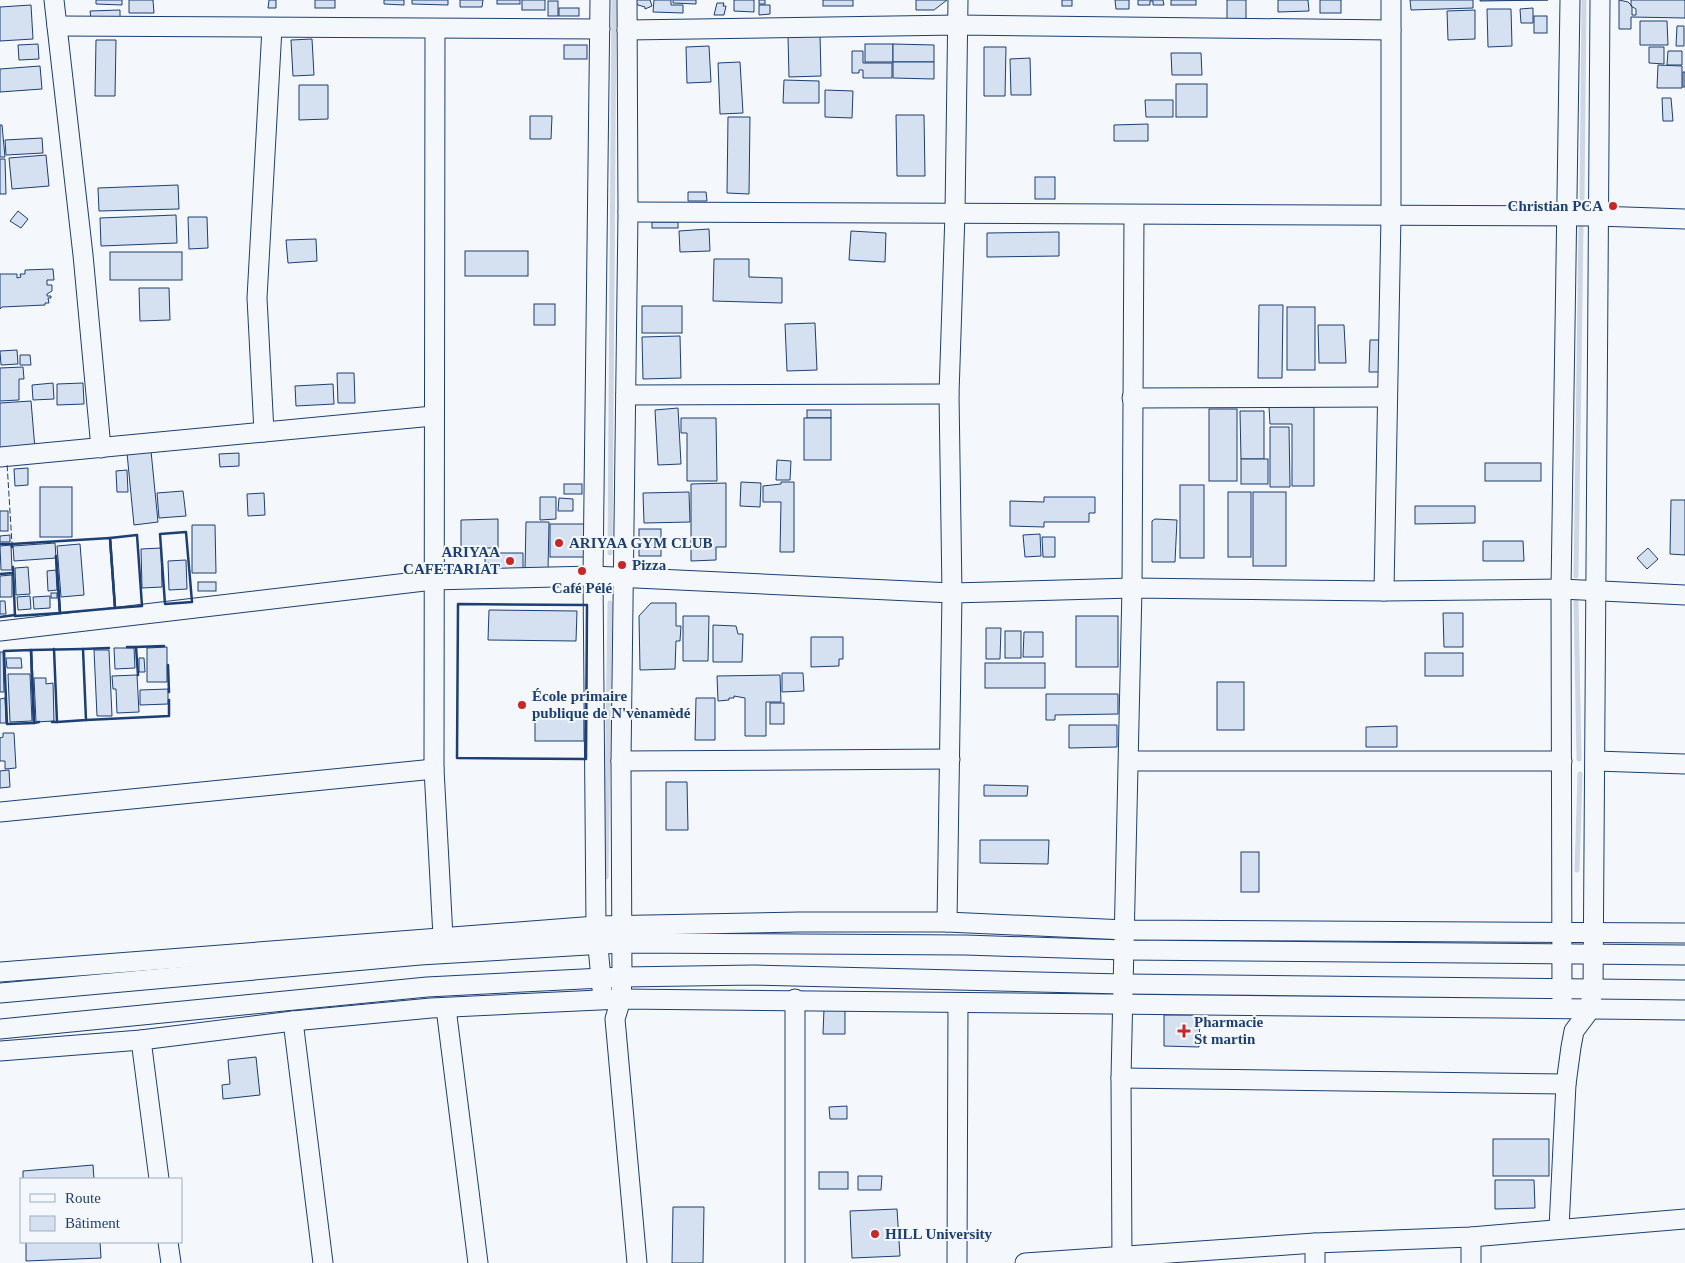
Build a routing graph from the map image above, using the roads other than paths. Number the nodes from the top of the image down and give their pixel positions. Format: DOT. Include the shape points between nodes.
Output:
graph roads {
  1 [pos="54,0"];
  2 [pos="600,0"];
  3 [pos="628,0"];
  4 [pos="958,0"];
  5 [pos="1391,0"];
  6 [pos="1570,0"];
  7 [pos="1600,0"];
  8 [pos="958,25"];
  9 [pos="57,26"];
  10 [pos="272,28"];
  11 [pos="600,29"];
  12 [pos="436,30"];
  13 [pos="627,30"];
  14 [pos="1391,30"];
  15 [pos="628,212"];
  16 [pos="955,213"];
  17 [pos="1391,215"];
  18 [pos="1134,216"];
  19 [pos="1597,216"];
  20 [pos="1565,217"];
  21 [pos="1685,219"];
  22 [pos="949,394"];
  23 [pos="626,395"];
  24 [pos="1386,397"];
  25 [pos="1132,398"];
  26 [pos="433,416"];
  27 [pos="264,432"];
  28 [pos="101,448"];
  29 [pos="0,457"];
  30 [pos="593,576"];
  31 [pos="623,576"];
  32 [pos="432,580"];
  33 [pos="1132,588"];
  34 [pos="1561,589"];
  35 [pos="1384,591"];
  36 [pos="1598,591"];
  37 [pos="952,592"];
  38 [pos="1685,595"];
  39 [pos="0,631"];
  40 [pos="950,759"];
  41 [pos="621,761"];
  42 [pos="1129,761"];
  43 [pos="1562,761"];
  44 [pos="1596,761"];
  45 [pos="1685,764"];
  46 [pos="434,770"];
  47 [pos="0,812"];
  48 [pos="947,922"];
  49 [pos="1126,930"];
  50 [pos="1685,932"];
  51 [pos="1562,933"];
  52 [pos="1594,933"];
  53 [pos="596,935"];
  54 [pos="621,935"];
  55 [pos="443,937"];
  56 [pos="1125,950"];
  57 [pos="1562,955"];
  58 [pos="1685,955"];
  59 [pos="1592,956"];
  60 [pos="0,972"];
  61 [pos="622,977"];
  62 [pos="600,978"];
  63 [pos="1123,984"];
  64 [pos="1562,989"];
  65 [pos="1593,990"];
  66 [pos="1685,990"];
  67 [pos="0,994"];
  68 [pos="612,999"];
  69 [pos="795,999"];
  70 [pos="958,1003"];
  71 [pos="1123,1004"];
  72 [pos="446,1008"];
  73 [pos="1563,1010"];
  74 [pos="1589,1010"];
  75 [pos="1685,1010"];
  76 [pos="293,1021"];
  77 [pos="0,1029"];
  78 [pos="1574,1031"];
  79 [pos="141,1040"];
  80 [pos="0,1051"];
  81 [pos="1121,1078"];
  82 [pos="1566,1084"];
  83 [pos="159,1178"];
  84 [pos="1685,1219"];
  85 [pos="1559,1228"];
  86 [pos="1471,1237"];
  87 [pos="168,1243"];
  88 [pos="1315,1243"];
  89 [pos="1122,1259"];
  90 [pos="171,1263"];
  91 [pos="323,1263"];
  92 [pos="478,1263"];
  93 [pos="637,1263"];
  94 [pos="795,1263"];
  95 [pos="957,1263"];
  96 [pos="1025,1263"];
  97 [pos="1315,1263"];
  98 [pos="1471,1263"];
  1 -- 9 [label="street"];
  2 -- 11 [label="street"];
  3 -- 13 [label="street"];
  4 -- 8 [label="street"];
  5 -- 14 [label="street"];
  6 -- 20 [label="street"];
  7 -- 19 [label="street"];
  8 -- 13 [label="street"];
  8 -- 14 [label="street"];
  8 -- 16 [label="street"];
  9 -- 10 [label="street"];
  9 -- 28 [label="street"];
  10 -- 12 [label="street"];
  10 -- 27 [label="street" via="257,298"];
  11 -- 12 [label="street"];
  11 -- 30 [label="street"];
  12 -- 26 [label="street"];
  13 -- 15 [label="street"];
  14 -- 17 [label="street"];
  15 -- 16 [label="street"];
  15 -- 23 [label="street"];
  16 -- 18 [label="street"];
  16 -- 22 [label="street"];
  17 -- 18 [label="street"];
  17 -- 20 [label="street"];
  17 -- 24 [label="street"];
  18 -- 25 [label="street"];
  19 -- 20 [label="street"];
  19 -- 21 [label="street"];
  19 -- 36 [label="street"];
  20 -- 34 [label="street"];
  22 -- 23 [label="street"];
  22 -- 37 [label="street"];
  23 -- 31 [label="street"];
  24 -- 25 [label="street"];
  24 -- 35 [label="street"];
  25 -- 33 [label="street"];
  26 -- 27 [label="street"];
  26 -- 32 [label="street"];
  27 -- 28 [label="street"];
  28 -- 29 [label="street"];
  30 -- 31 [label="street"];
  30 -- 32 [label="street"];
  30 -- 53 [label="street"];
  31 -- 37 [label="street"];
  31 -- 41 [label="street"];
  32 -- 39 [label="street"];
  32 -- 46 [label="street"];
  33 -- 35 [label="street"];
  33 -- 37 [label="street"];
  33 -- 42 [label="street"];
  34 -- 35 [label="street"];
  34 -- 36 [label="street"];
  34 -- 43 [label="street"];
  36 -- 38 [label="street"];
  36 -- 44 [label="street"];
  37 -- 40 [label="street"];
  40 -- 41 [label="street"];
  40 -- 48 [label="street"];
  41 -- 54 [label="street"];
  42 -- 43 [label="street"];
  42 -- 49 [label="street"];
  43 -- 51 [label="street"];
  44 -- 45 [label="street"];
  44 -- 52 [label="street"];
  46 -- 47 [label="street"];
  46 -- 55 [label="street"];
  48 -- 49 [label="street"];
  48 -- 54 [label="street" via="799,922"];
  49 -- 51 [label="street"];
  49 -- 56 [label="street"];
  50 -- 52 [label="street"];
  51 -- 52 [label="street"];
  51 -- 57 [label="street"];
  52 -- 59 [label="street"];
  53 -- 54 [label="street"];
  53 -- 55 [label="street"];
  53 -- 62 [label="street"];
  53 -- 67 [label="street" via="420,955"];
  54 -- 56 [label="street"];
  54 -- 61 [label="street"];
  55 -- 60 [label="street"];
  56 -- 57 [label="street"];
  56 -- 63 [label="street"];
  57 -- 59 [label="street"];
  57 -- 64 [label="street"];
  58 -- 59 [label="street"];
  59 -- 65 [label="street"];
  61 -- 62 [label="street"];
  61 -- 63 [label="street" via="755,975"];
  61 -- 68 [label="street"];
  62 -- 68 [label="street"];
  62 -- 77 [label="street" via="427,987"];
  63 -- 64 [label="street"];
  63 -- 71 [label="street"];
  64 -- 65 [label="street"];
  64 -- 73 [label="street"];
  65 -- 66 [label="street"];
  65 -- 74 [label="street"];
  68 -- 69 [label="street"];
  68 -- 72 [label="street"];
  68 -- 93 [label="street"];
  69 -- 70 [label="street"];
  69 -- 94 [label="street"];
  70 -- 71 [label="street"];
  70 -- 95 [label="street"];
  71 -- 73 [label="street"];
  71 -- 81 [label="street"];
  72 -- 76 [label="street"];
  72 -- 92 [label="street"];
  73 -- 74 [label="street"];
  73 -- 78 [label="street"];
  74 -- 75 [label="street"];
  74 -- 78 [label="street"];
  76 -- 79 [label="street"];
  76 -- 91 [label="street"];
  78 -- 82 [label="street"];
  79 -- 80 [label="street"];
  79 -- 83 [label="street"];
  81 -- 82 [label="street"];
  81 -- 89 [label="street"];
  82 -- 85 [label="street"];
  84 -- 85 [label="street"];
  85 -- 86 [label="street"];
  86 -- 88 [label="street"];
  86 -- 98 [label="street"];
  87 -- 90 [label="street"];
  88 -- 89 [label="street"];
  88 -- 97 [label="street"];
  89 -- 96 [label="street"];
}
